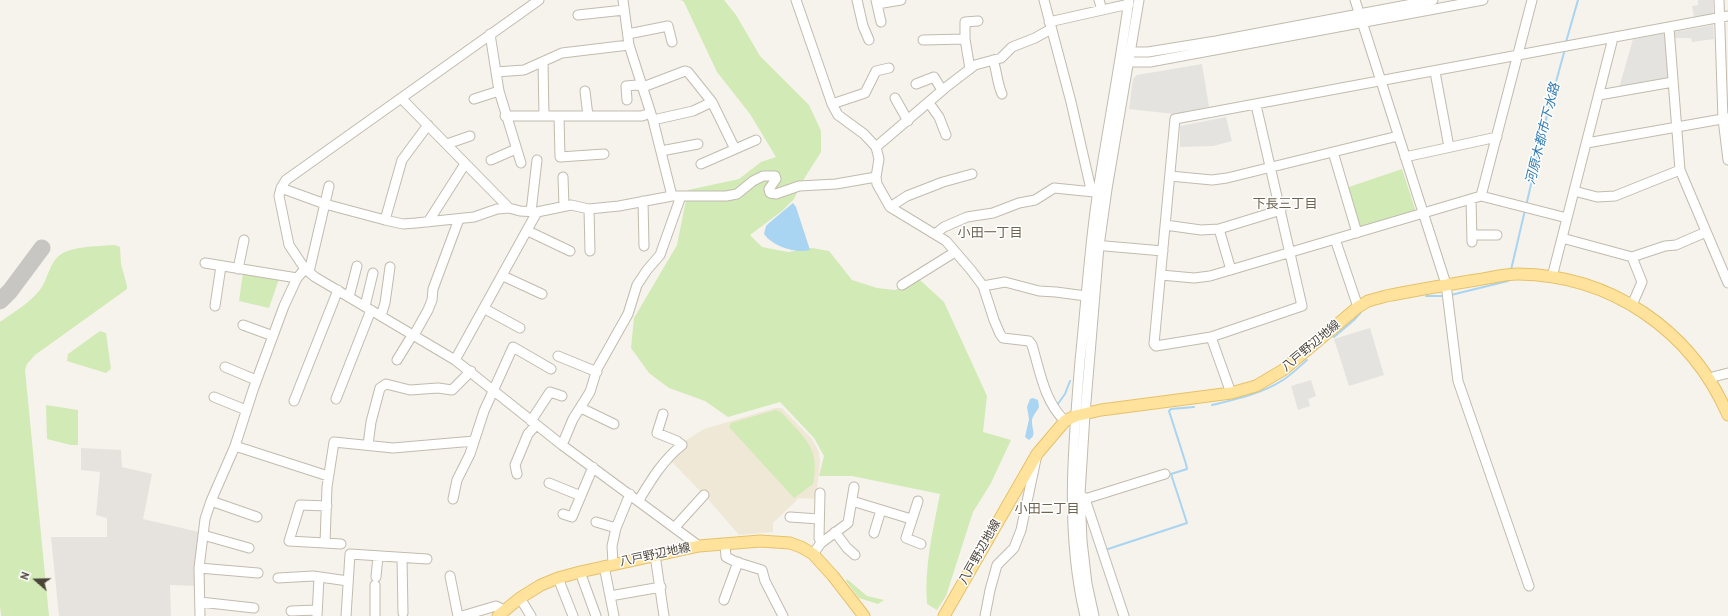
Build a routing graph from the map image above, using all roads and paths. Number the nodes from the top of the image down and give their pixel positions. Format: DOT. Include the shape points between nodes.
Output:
graph roads {
  1 [pos="539,0"];
  2 [pos="623,0"];
  3 [pos="796,0"];
  4 [pos="857,0"];
  5 [pos="901,0"];
  6 [pos="1044,0"];
  7 [pos="1099,0"];
  8 [pos="1139,0"];
  9 [pos="1355,0"];
  10 [pos="1433,0"];
  11 [pos="1483,0"];
  12 [pos="1532,0"];
  13 [pos="1719,0"];
  14 [pos="877,2"];
  15 [pos="1129,2"];
  16 [pos="624,10"];
  17 [pos="1102,10"];
  18 [pos="578,15"];
  19 [pos="1724,17"];
  20 [pos="1360,18"];
  21 [pos="978,20"];
  22 [pos="881,22"];
  23 [pos="1050,25"];
  24 [pos="1670,28"];
  25 [pos="490,34"];
  26 [pos="628,34"];
  27 [pos="1613,38"];
  28 [pos="965,39"];
  29 [pos="869,40"];
  30 [pos="922,40"];
  31 [pos="672,42"];
  32 [pos="629,45"];
  33 [pos="1130,52"];
  34 [pos="1121,56"];
  35 [pos="1518,56"];
  36 [pos="993,60"];
  37 [pos="543,62"];
  38 [pos="1128,62"];
  39 [pos="889,68"];
  40 [pos="970,69"];
  41 [pos="496,72"];
  42 [pos="1435,72"];
  43 [pos="1724,72"];
  44 [pos="1381,81"];
  45 [pos="1673,82"];
  46 [pos="916,84"];
  47 [pos="643,87"];
  48 [pos="942,90"];
  49 [pos="499,91"];
  50 [pos="585,91"];
  51 [pos="1002,94"];
  52 [pos="1599,95"];
  53 [pos="401,98"];
  54 [pos="895,98"];
  55 [pos="474,99"];
  56 [pos="627,100"];
  57 [pos="712,102"];
  58 [pos="929,103"];
  59 [pos="832,104"];
  60 [pos="1256,105"];
  61 [pos="505,116"];
  62 [pos="544,116"];
  63 [pos="559,116"];
  64 [pos="588,116"];
  65 [pos="652,117"];
  66 [pos="1725,119"];
  67 [pos="908,121"];
  68 [pos="428,125"];
  69 [pos="1676,127"];
  70 [pos="946,135"];
  71 [pos="470,136"];
  72 [pos="1398,136"];
  73 [pos="1497,137"];
  74 [pos="756,140"];
  75 [pos="1586,143"];
  76 [pos="447,144"];
  77 [pos="698,144"];
  78 [pos="1449,147"];
  79 [pos="876,148"];
  80 [pos="516,149"];
  81 [pos="735,149"];
  82 [pos="661,151"];
  83 [pos="1333,152"];
  84 [pos="604,154"];
  85 [pos="1405,157"];
  86 [pos="491,160"];
  87 [pos="537,160"];
  88 [pos="1728,160"];
  89 [pos="521,163"];
  90 [pos="465,164"];
  91 [pos="701,164"];
  92 [pos="1271,167"];
  93 [pos="1680,170"];
  94 [pos="972,174"];
  95 [pos="1170,176"];
  96 [pos="876,177"];
  97 [pos="563,178"];
  98 [pos="329,186"];
  99 [pos="281,188"];
  100 [pos="1574,191"];
  101 [pos="1094,192"];
  102 [pos="677,196"];
  103 [pos="1481,196"];
  104 [pos="1470,199"];
  105 [pos="643,200"];
  106 [pos="325,204"];
  107 [pos="564,206"];
  108 [pos="890,207"];
  109 [pos="509,208"];
  110 [pos="589,208"];
  111 [pos="1281,210"];
  112 [pos="534,212"];
  113 [pos="1423,213"];
  114 [pos="1567,218"];
  115 [pos="459,219"];
  116 [pos="385,220"];
  117 [pos="428,222"];
  118 [pos="1165,225"];
  119 [pos="1219,229"];
  120 [pos="528,231"];
  121 [pos="1357,232"];
  122 [pos="1706,232"];
  123 [pos="935,234"];
  124 [pos="1497,235"];
  125 [pos="1562,238"];
  126 [pos="1335,239"];
  127 [pos="244,240"];
  128 [pos="1095,245"];
  129 [pos="644,246"];
  130 [pos="570,251"];
  131 [pos="590,251"];
  132 [pos="1163,251"];
  133 [pos="956,252"];
  134 [pos="1291,252"];
  135 [pos="1632,257"];
  136 [pos="205,263"];
  137 [pos="221,266"];
  138 [pos="357,266"];
  139 [pos="390,267"];
  140 [pos="238,269"];
  141 [pos="1231,270"];
  142 [pos="307,271"];
  143 [pos="373,273"];
  144 [pos="1161,275"];
  145 [pos="503,276"];
  146 [pos="1552,277"];
  147 [pos="297,278"];
  148 [pos="1728,283"];
  149 [pos="1446,284"];
  150 [pos="902,285"];
  151 [pos="983,286"];
  152 [pos="338,290"];
  153 [pos="542,294"];
  154 [pos="1086,296"];
  155 [pos="349,297"];
  156 [pos="1632,305"];
  157 [pos="215,306"];
  158 [pos="1358,307"];
  159 [pos="368,308"];
  160 [pos="485,309"];
  161 [pos="381,316"];
  162 [pos="243,325"];
  163 [pos="520,328"];
  164 [pos="414,335"];
  165 [pos="273,336"];
  166 [pos="1211,337"];
  167 [pos="558,356"];
  168 [pos="396,360"];
  169 [pos="455,360"];
  170 [pos="225,367"];
  171 [pos="551,369"];
  172 [pos="471,372"];
  173 [pos="597,372"];
  174 [pos="1728,373"];
  175 [pos="1709,378"];
  176 [pos="256,380"];
  177 [pos="493,389"];
  178 [pos="1231,393"];
  179 [pos="562,396"];
  180 [pos="214,397"];
  181 [pos="336,399"];
  182 [pos="294,401"];
  183 [pos="581,408"];
  184 [pos="246,410"];
  185 [pos="663,414"];
  186 [pos="1080,415"];
  187 [pos="1728,415"];
  188 [pos="1065,421"];
  189 [pos="534,423"];
  190 [pos="614,424"];
  191 [pos="474,441"];
  192 [pos="368,445"];
  193 [pos="562,445"];
  194 [pos="235,446"];
  195 [pos="1037,454"];
  196 [pos="593,467"];
  197 [pos="517,474"];
  198 [pos="1165,474"];
  199 [pos="328,476"];
  200 [pos="549,483"];
  201 [pos="854,487"];
  202 [pos="820,493"];
  203 [pos="630,494"];
  204 [pos="704,495"];
  205 [pos="581,496"];
  206 [pos="1083,497"];
  207 [pos="453,499"];
  208 [pos="639,500"];
  209 [pos="211,501"];
  210 [pos="918,501"];
  211 [pos="852,502"];
  212 [pos="327,506"];
  213 [pos="881,510"];
  214 [pos="563,514"];
  215 [pos="257,518"];
  216 [pos="790,518"];
  217 [pos="819,519"];
  218 [pos="911,519"];
  219 [pos="596,522"];
  220 [pos="675,527"];
  221 [pos="616,528"];
  222 [pos="835,532"];
  223 [pos="874,533"];
  224 [pos="202,535"];
  225 [pos="326,543"];
  226 [pos="821,543"];
  227 [pos="341,544"];
  228 [pos="725,544"];
  229 [pos="921,544"];
  230 [pos="699,546"];
  231 [pos="249,548"];
  232 [pos="813,554"];
  233 [pos="656,555"];
  234 [pos="855,555"];
  235 [pos="378,556"];
  236 [pos="402,558"];
  237 [pos="427,559"];
  238 [pos="738,562"];
  239 [pos="608,565"];
  240 [pos="199,568"];
  241 [pos="580,572"];
  242 [pos="258,573"];
  243 [pos="450,576"];
  244 [pos="319,577"];
  245 [pos="278,578"];
  246 [pos="558,578"];
  247 [pos="348,581"];
  248 [pos="1529,586"];
  249 [pos="661,587"];
  250 [pos="610,596"];
  251 [pos="520,598"];
  252 [pos="724,600"];
  253 [pos="200,602"];
  254 [pos="252,610"];
  255 [pos="291,611"];
  256 [pos="317,613"];
  257 [pos="403,613"];
  258 [pos="501,613"];
  259 [pos="862,615"];
  260 [pos="200,616"];
  261 [pos="346,616"];
  262 [pos="375,616"];
  263 [pos="458,616"];
  264 [pos="462,616"];
  265 [pos="531,616"];
  266 [pos="573,616"];
  267 [pos="596,616"];
  268 [pos="614,616"];
  269 [pos="664,616"];
  270 [pos="783,616"];
  271 [pos="944,616"];
  272 [pos="985,616"];
  273 [pos="1085,616"];
  274 [pos="1094,616"];
  275 [pos="1124,616"];
  1 -- 25 [label="street"];
  2 -- 16 [label="street"];
  3 -- 59 [label="street"];
  4 -- 29 [label="street"];
  5 -- 14 [label="street"];
  6 -- 23 [label="street"];
  7 -- 17 [label="street"];
  8 -- 33 [label="street"];
  9 -- 20 [label="street"];
  10 -- 20 [label="street"];
  11 -- 20 [label="street"];
  12 -- 35 [label="street"];
  13 -- 19 [label="street"];
  14 -- 22 [label="street"];
  15 -- 17 [label="street"];
  15 -- 34 [label="street"];
  16 -- 18 [label="street"];
  16 -- 26 [label="street"];
  17 -- 23 [label="street"];
  19 -- 24 [label="street"];
  19 -- 43 [label="street"];
  20 -- 33 [label="street" via="1148,52"];
  20 -- 38 [label="street" via="1150,62"];
  20 -- 44 [label="street"];
  21 -- 28 [label="street" via="965,22"];
  23 -- 36 [label="street" via="1036,38 1012,47 1001,58"];
  23 -- 101 [label="street" via="1090,185"];
  24 -- 27 [label="street"];
  24 -- 45 [label="street"];
  25 -- 41 [label="street"];
  25 -- 53 [label="street"];
  26 -- 31 [label="street" via="668,26"];
  26 -- 32 [label="street"];
  27 -- 35 [label="street"];
  27 -- 52 [label="street"];
  28 -- 30 [label="street"];
  28 -- 40 [label="street"];
  32 -- 37 [label="street" via="562,53"];
  32 -- 47 [label="street"];
  33 -- 34 [label="street"];
  33 -- 38 [label="street"];
  34 -- 38 [label="street"];
  34 -- 101 [label="street"];
  35 -- 42 [label="street"];
  35 -- 73 [label="street"];
  36 -- 40 [label="street"];
  36 -- 51 [label="street"];
  37 -- 41 [label="street" via="524,70"];
  37 -- 62 [label="street"];
  38 -- 128 [label="street"];
  39 -- 59 [label="street" via="876,71 865,93"];
  40 -- 48 [label="street"];
  41 -- 49 [label="street"];
  42 -- 44 [label="street"];
  42 -- 78 [label="street"];
  43 -- 66 [label="street"];
  44 -- 60 [label="street"];
  44 -- 72 [label="street"];
  45 -- 52 [label="street"];
  45 -- 69 [label="street"];
  46 -- 48 [label="street" via="934,77"];
  47 -- 56 [label="street" via="626,86"];
  47 -- 57 [label="street" via="686,70"];
  47 -- 65 [label="street"];
  48 -- 58 [label="street"];
  49 -- 55 [label="street"];
  49 -- 61 [label="street"];
  50 -- 64 [label="street"];
  52 -- 75 [label="street"];
  53 -- 68 [label="street"];
  53 -- 99 [label="street" via="286,180"];
  54 -- 67 [label="street"];
  57 -- 65 [label="street" via="693,111"];
  57 -- 81 [label="street"];
  58 -- 67 [label="street"];
  58 -- 70 [label="street" via="939,117"];
  59 -- 79 [label="street" via="838,115 864,134"];
  60 -- 92 [label="street"];
  60 -- 95 [label="street" via="1175,120"];
  61 -- 62 [label="street"];
  61 -- 80 [label="street"];
  62 -- 63 [label="street"];
  63 -- 64 [label="street"];
  63 -- 84 [label="street" via="560,157"];
  64 -- 65 [label="street"];
  65 -- 82 [label="street"];
  66 -- 69 [label="street"];
  66 -- 88 [label="street"];
  67 -- 79 [label="street"];
  68 -- 76 [label="street"];
  68 -- 116 [label="street" via="402,160"];
  69 -- 75 [label="street"];
  69 -- 93 [label="street"];
  71 -- 76 [label="street"];
  72 -- 83 [label="street"];
  72 -- 85 [label="street"];
  73 -- 78 [label="street"];
  73 -- 103 [label="street"];
  74 -- 81 [label="street"];
  75 -- 100 [label="street"];
  76 -- 90 [label="street"];
  77 -- 82 [label="street"];
  78 -- 85 [label="street"];
  79 -- 96 [label="street" via="879,159"];
  80 -- 86 [label="street"];
  80 -- 89 [label="street"];
  81 -- 91 [label="street"];
  82 -- 102 [label="street"];
  83 -- 92 [label="street"];
  83 -- 121 [label="street"];
  85 -- 113 [label="street"];
  87 -- 112 [label="street"];
  90 -- 109 [label="street"];
  90 -- 117 [label="street"];
  92 -- 95 [label="street" via="1212,180"];
  92 -- 111 [label="street"];
  93 -- 100 [label="street" via="1615,196 1597,197"];
  93 -- 122 [label="street"];
  94 -- 108 [label="street" via="914,193"];
  95 -- 118 [label="street"];
  96 -- 102 [label="street" via="836,184 799,186 776,194 770,193 768,189 776,179 771,175 754,181 737,194"];
  96 -- 108 [label="street"];
  97 -- 107 [label="street"];
  98 -- 106 [label="street"];
  99 -- 106 [label="street"];
  99 -- 142 [label="street" via="279,196 289,245"];
  100 -- 114 [label="street"];
  101 -- 123 [label="street" via="1054,188 1035,200 993,213 967,217"];
  101 -- 128 [label="street"];
  102 -- 105 [label="street"];
  102 -- 173 [label="street" via="660,255 637,285 628,314"];
  103 -- 104 [label="street"];
  103 -- 114 [label="street"];
  104 -- 113 [label="street"];
  104 -- 124 [label="street" via="1472,239"];
  105 -- 110 [label="street" via="619,206"];
  105 -- 129 [label="street"];
  106 -- 116 [label="street"];
  106 -- 142 [label="street"];
  107 -- 110 [label="street"];
  107 -- 112 [label="street"];
  108 -- 123 [label="street"];
  109 -- 112 [label="street"];
  109 -- 115 [label="street"];
  110 -- 131 [label="street"];
  111 -- 119 [label="street"];
  111 -- 134 [label="street"];
  112 -- 120 [label="street"];
  113 -- 121 [label="street"];
  113 -- 149 [label="street"];
  114 -- 125 [label="street"];
  115 -- 117 [label="street"];
  115 -- 164 [label="street" via="433,288 432,300"];
  116 -- 117 [label="street" via="403,224"];
  118 -- 119 [label="street" via="1201,230"];
  118 -- 132 [label="street"];
  119 -- 141 [label="street"];
  120 -- 130 [label="street"];
  120 -- 145 [label="street"];
  121 -- 126 [label="street"];
  122 -- 135 [label="street" via="1676,245"];
  122 -- 148 [label="street"];
  123 -- 133 [label="street"];
  125 -- 135 [label="street"];
  125 -- 146 [label="street"];
  126 -- 134 [label="street"];
  126 -- 158 [label="street"];
  127 -- 140 [label="street"];
  128 -- 132 [label="street"];
  128 -- 154 [label="street"];
  128 -- 186 [label="street"];
  132 -- 144 [label="street"];
  133 -- 150 [label="street"];
  133 -- 151 [label="street"];
  134 -- 141 [label="street"];
  134 -- 166 [label="street" via="1302,306"];
  135 -- 156 [label="street" via="1642,282"];
  136 -- 137 [label="street"];
  137 -- 140 [label="street"];
  137 -- 157 [label="street"];
  138 -- 155 [label="street"];
  139 -- 161 [label="street"];
  140 -- 147 [label="street"];
  141 -- 144 [label="street" via="1194,278"];
  142 -- 147 [label="street"];
  142 -- 152 [label="street"];
  143 -- 159 [label="street"];
  144 -- 166 [label="street" via="1154,344 1156,346"];
  145 -- 153 [label="street"];
  145 -- 160 [label="street"];
  146 -- 149 [label="main road, 八戸野辺地線" via="1517,274"];
  146 -- 156 [label="main road, 八戸野辺地線" via="1579,282"];
  147 -- 165 [label="street"];
  149 -- 158 [label="main road, 八戸野辺地線" via="1386,296"];
  149 -- 248 [label="street" via="1458,381"];
  151 -- 154 [label="street" via="1005,282 1039,292"];
  151 -- 188 [label="street" via="1003,338 1029,340 1053,408"];
  152 -- 155 [label="street"];
  152 -- 182 [label="street"];
  154 -- 186 [label="street"];
  155 -- 159 [label="street"];
  156 -- 175 [label="main road, 八戸野辺地線" via="1676,339"];
  158 -- 178 [label="main road, 八戸野辺地線" via="1283,370 1256,386"];
  159 -- 161 [label="street"];
  159 -- 181 [label="street"];
  160 -- 163 [label="street"];
  160 -- 169 [label="street"];
  161 -- 164 [label="street"];
  162 -- 165 [label="street"];
  164 -- 168 [label="street"];
  164 -- 169 [label="street"];
  165 -- 176 [label="street"];
  166 -- 178 [label="street"];
  167 -- 173 [label="street"];
  169 -- 172 [label="street"];
  170 -- 176 [label="street"];
  171 -- 177 [label="street" via="513,347"];
  172 -- 177 [label="street"];
  172 -- 192 [label="street" via="452,390 410,390 386,384 380,388"];
  173 -- 183 [label="street"];
  174 -- 175 [label="street"];
  175 -- 187 [label="main road, 八戸野辺地線"];
  176 -- 184 [label="street"];
  177 -- 189 [label="street"];
  177 -- 191 [label="street"];
  178 -- 186 [label="main road, 八戸野辺地線"];
  179 -- 189 [label="street" via="550,392"];
  180 -- 184 [label="street"];
  183 -- 190 [label="street"];
  183 -- 193 [label="street" via="573,419"];
  184 -- 194 [label="street"];
  185 -- 208 [label="street" via="657,432 682,445 672,452"];
  186 -- 188 [label="main road, 八戸野辺地線"];
  186 -- 206 [label="street"];
  186 -- 273 [label="street" via="1072,500 1076,564"];
  188 -- 195 [label="main road, 八戸野辺地線"];
  189 -- 193 [label="street"];
  189 -- 197 [label="street" via="515,465"];
  191 -- 192 [label="street" via="393,448"];
  191 -- 207 [label="street" via="457,480"];
  192 -- 199 [label="street" via="334,442"];
  193 -- 196 [label="street"];
  194 -- 199 [label="street"];
  194 -- 209 [label="street"];
  195 -- 271 [label="main road, 八戸野辺地線"];
  195 -- 272 [label="street" via="1021,530 1014,548 998,565"];
  196 -- 203 [label="street"];
  196 -- 205 [label="street"];
  198 -- 206 [label="street"];
  199 -- 212 [label="street"];
  200 -- 205 [label="street"];
  201 -- 211 [label="street"];
  202 -- 217 [label="street"];
  203 -- 208 [label="street"];
  203 -- 221 [label="street"];
  204 -- 220 [label="street"];
  205 -- 214 [label="street" via="572,518"];
  206 -- 274 [label="street" via="1082,541"];
  206 -- 275 [label="street"];
  208 -- 220 [label="street"];
  209 -- 215 [label="street"];
  209 -- 224 [label="street"];
  210 -- 218 [label="street"];
  211 -- 213 [label="street"];
  211 -- 222 [label="street" via="848,523"];
  212 -- 225 [label="street"];
  212 -- 225 [label="street" via="300,505 289,541"];
  213 -- 218 [label="street"];
  213 -- 223 [label="street"];
  216 -- 217 [label="street"];
  217 -- 226 [label="street" via="818,538"];
  218 -- 229 [label="street" via="906,538"];
  219 -- 221 [label="street"];
  220 -- 230 [label="street"];
  221 -- 239 [label="street"];
  222 -- 226 [label="street"];
  222 -- 234 [label="street"];
  224 -- 231 [label="street"];
  224 -- 240 [label="street"];
  225 -- 227 [label="street"];
  226 -- 232 [label="street"];
  228 -- 230 [label="main road, 八戸野辺地線"];
  228 -- 232 [label="main road, 八戸野辺地線" via="782,542 801,547"];
  228 -- 238 [label="street" via="726,557"];
  230 -- 233 [label="main road, 八戸野辺地線"];
  232 -- 259 [label="main road, 八戸野辺地線"];
  233 -- 239 [label="main road, 八戸野辺地線"];
  233 -- 249 [label="street"];
  235 -- 236 [label="street"];
  235 -- 247 [label="street" via="350,554"];
  235 -- 262 [label="street"];
  236 -- 237 [label="street"];
  236 -- 257 [label="street"];
  238 -- 252 [label="street"];
  238 -- 270 [label="street" via="762,570"];
  239 -- 241 [label="main road, 八戸野辺地線"];
  239 -- 250 [label="street"];
  240 -- 242 [label="street"];
  240 -- 253 [label="street"];
  241 -- 246 [label="main road, 八戸野辺地線"];
  241 -- 267 [label="street"];
  243 -- 263 [label="street"];
  244 -- 245 [label="street"];
  244 -- 247 [label="street"];
  244 -- 256 [label="street"];
  246 -- 251 [label="main road, 八戸野辺地線"];
  246 -- 266 [label="street"];
  247 -- 261 [label="street"];
  249 -- 250 [label="street"];
  249 -- 269 [label="street"];
  250 -- 268 [label="street"];
  251 -- 258 [label="main road, 八戸野辺地線"];
  251 -- 265 [label="street"];
  253 -- 254 [label="street"];
  253 -- 260 [label="street"];
  255 -- 256 [label="street"];
  258 -- 264 [label="street" via="496,606"];
}
